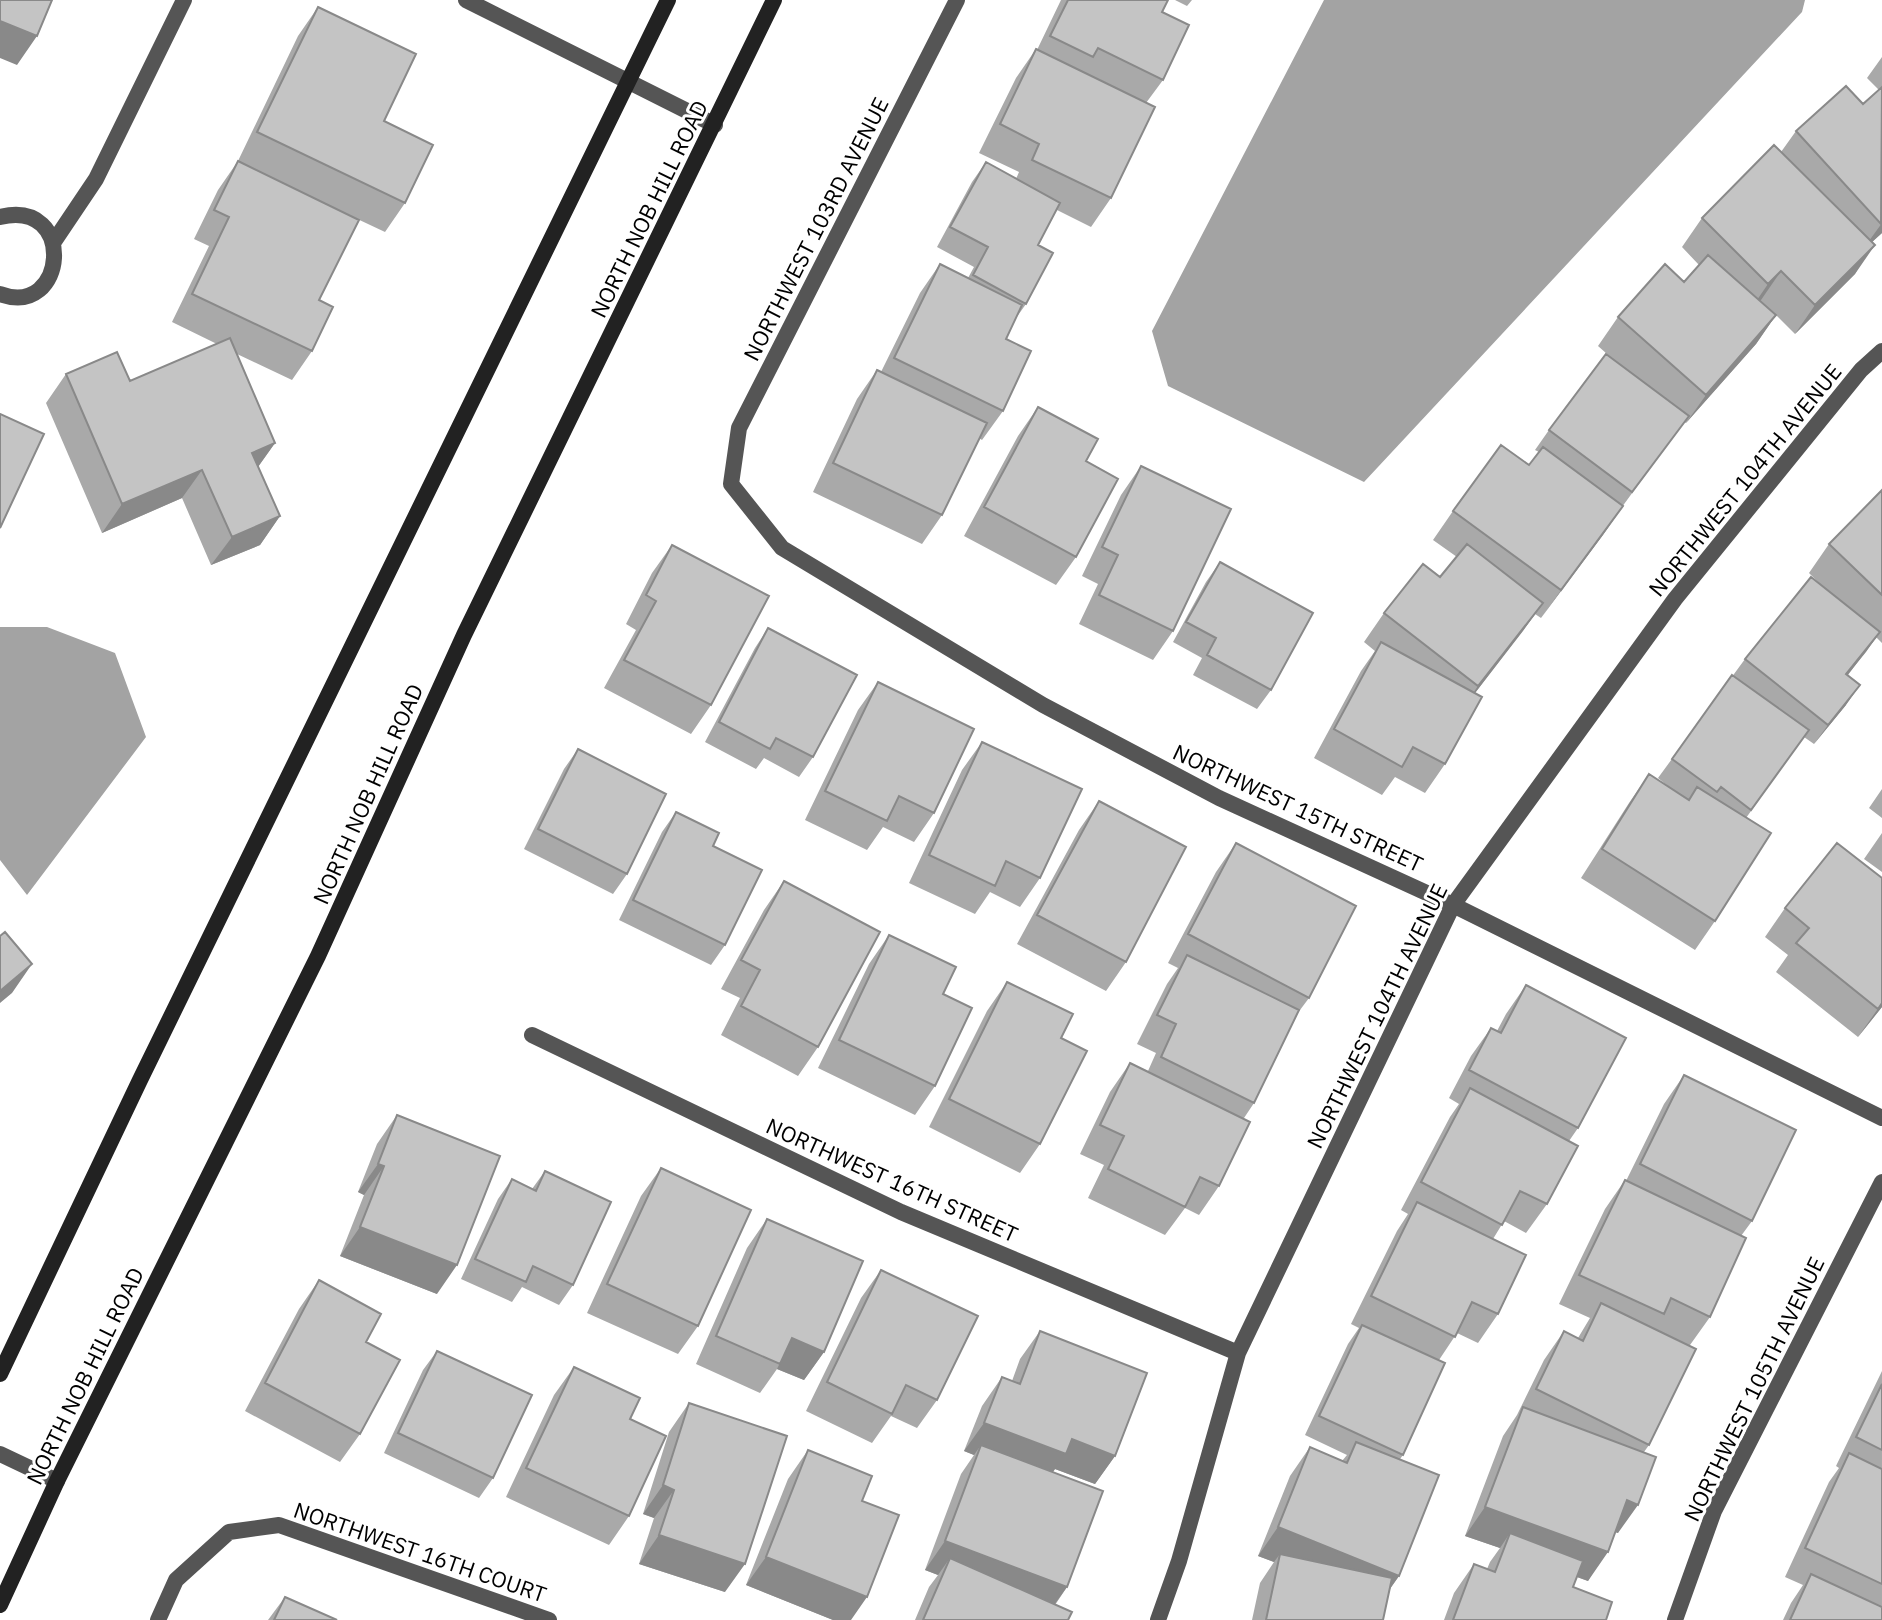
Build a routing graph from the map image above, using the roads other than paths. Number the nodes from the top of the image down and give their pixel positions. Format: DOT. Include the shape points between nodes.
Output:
graph roads {
  1 [pos="184,0"];
  2 [pos="466,0"];
  3 [pos="668,0"];
  4 [pos="774,0"];
  5 [pos="957,0"];
  6 [pos="628,81"];
  7 [pos="715,125"];
  8 [pos="0,217"];
  9 [pos="53,243"];
  10 [pos="0,294"];
  11 [pos="1882,351"];
  12 [pos="731,484"];
  13 [pos="1453,905"];
  14 [pos="532,1035"];
  15 [pos="1882,1118"];
  16 [pos="1882,1182"];
  17 [pos="1238,1353"];
  18 [pos="0,1374"];
  19 [pos="0,1454"];
  20 [pos="57,1481"];
  21 [pos="0,1605"];
  22 [pos="158,1620"];
  23 [pos="549,1620"];
  24 [pos="1158,1620"];
  25 [pos="1675,1620"];
  1 -- 9 [label="street" via="96,179"];
  2 -- 6 [label="street"];
  3 -- 6 [label="main road"];
  4 -- 7 [label="main road, NORTH NOB HILL ROAD"];
  5 -- 12 [label="street, NORTHWEST 103RD AVENUE" via="739,428"];
  6 -- 7 [label="street"];
  6 -- 18 [label="main road"];
  7 -- 20 [label="main road, NORTH NOB HILL ROAD" via="464,635 318,956"];
  8 -- 9 [label="street" via="27,217 47,231"];
  9 -- 10 [label="street" via="56,257 46,284 21,297"];
  11 -- 13 [label="street, NORTHWEST 104TH AVENUE" via="1675,599"];
  12 -- 13 [label="street, NORTHWEST 15TH STREET" via="782,548 1043,705 1219,798"];
  13 -- 15 [label="street, NORTHWEST 15TH STREET"];
  13 -- 17 [label="street, NORTHWEST 104TH AVENUE"];
  14 -- 17 [label="street, NORTHWEST 16TH STREET" via="901,1212"];
  16 -- 25 [label="street, NORTHWEST 105TH AVENUE" via="1714,1511"];
  17 -- 24 [label="street, NORTHWEST 104TH AVENUE"];
  19 -- 20 [label="street"];
  20 -- 21 [label="main road, NORTH NOB HILL ROAD"];
  22 -- 23 [label="street, NORTHWEST 16TH COURT" via="176,1580 229,1532 279,1525"];
}
